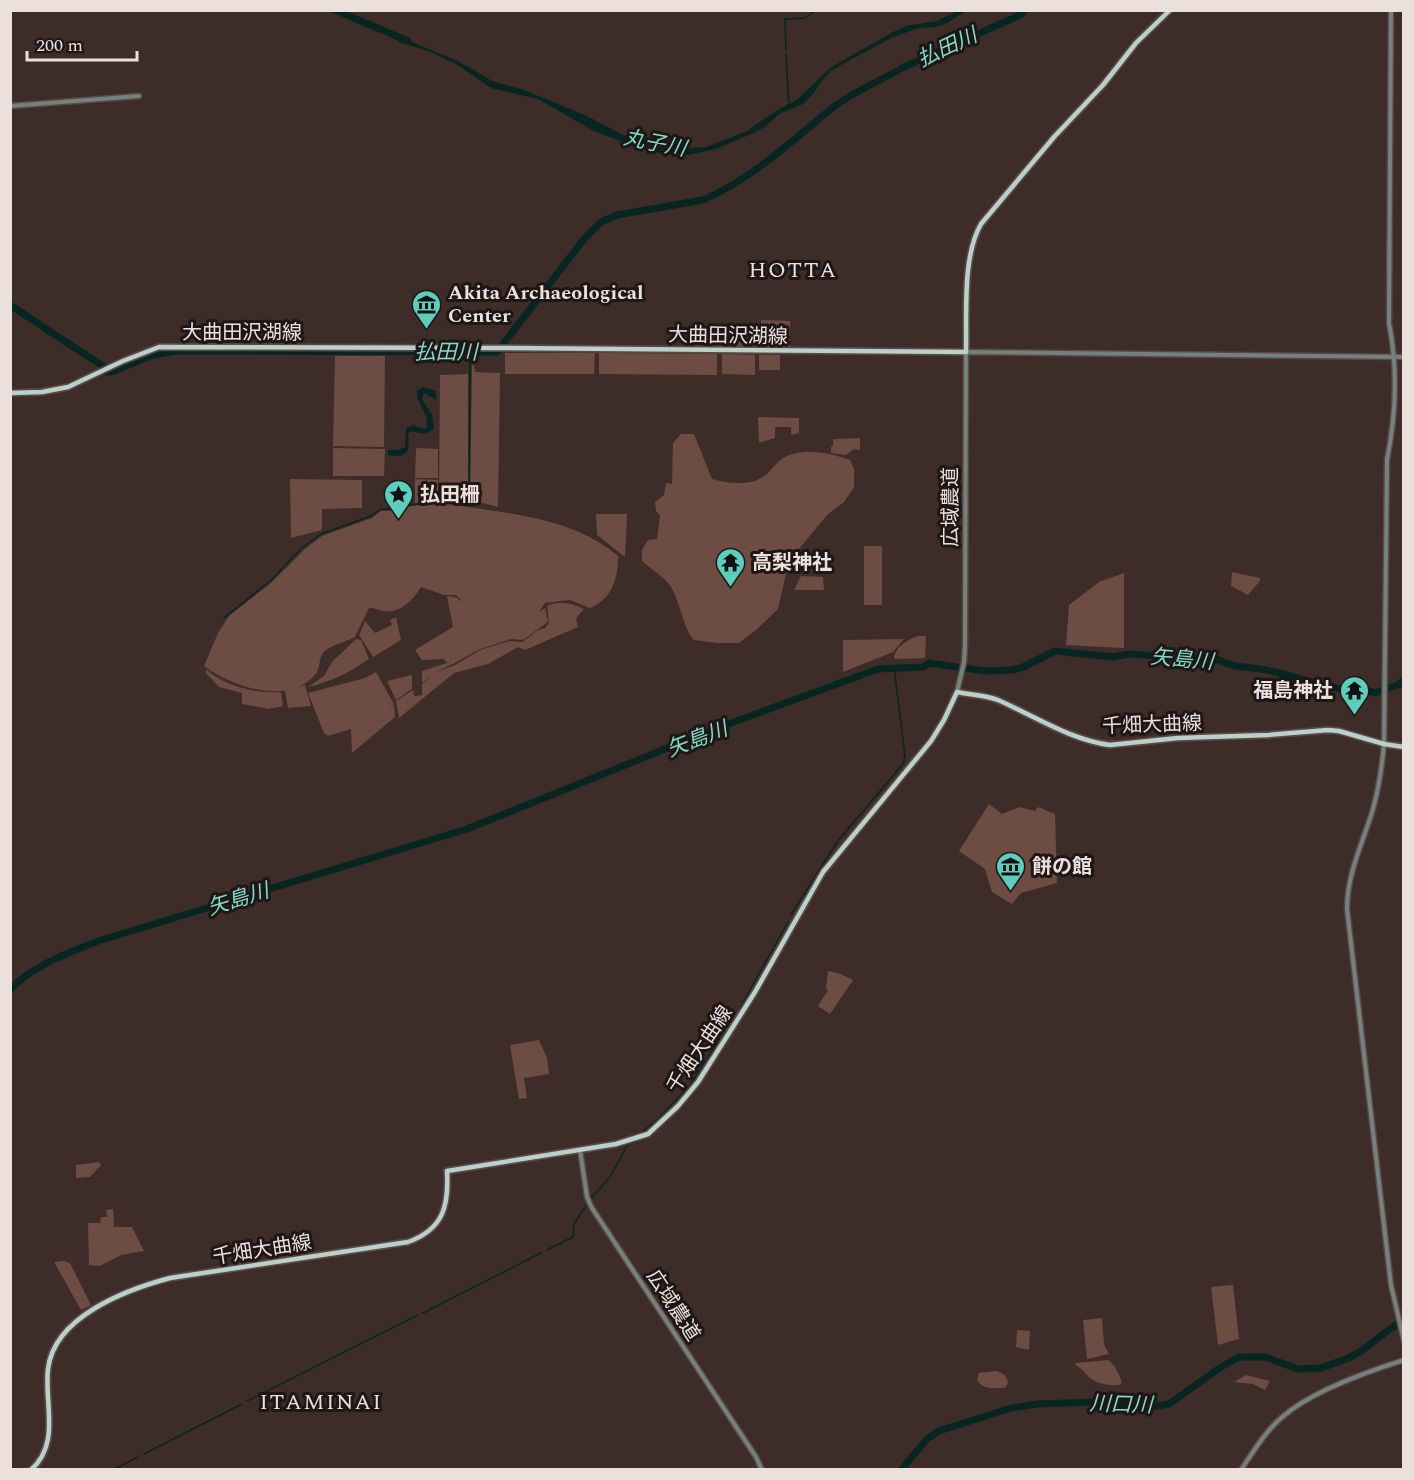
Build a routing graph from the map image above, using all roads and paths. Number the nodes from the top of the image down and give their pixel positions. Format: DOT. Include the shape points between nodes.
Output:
graph roads {
  1 [pos="1170,10"];
  2 [pos="1391,10"];
  3 [pos="139,96"];
  4 [pos="10,106"];
  5 [pos="966,352"];
  6 [pos="1395,357"];
  7 [pos="1404,357"];
  8 [pos="10,393"];
  9 [pos="957,692"];
  10 [pos="1384,744"];
  11 [pos="1404,747"];
  12 [pos="580,1150"];
  13 [pos="1403,1340"];
  14 [pos="1404,1360"];
  15 [pos="31,1470"];
  16 [pos="762,1470"];
  17 [pos="1241,1470"];
  1 -- 5 [label="main road" via="1136,43 981,224 968,257"];
  2 -- 6 [label="street" via="1389,323"];
  3 -- 4 [label="street"];
  5 -- 6 [label="street"];
  5 -- 8 [label="main road, 大曲田沢湖線" via="159,347 68,387"];
  5 -- 9 [label="street, 広域農道" via="964,662"];
  6 -- 7 [label="street"];
  6 -- 10 [label="street" via="1394,424 1387,469"];
  9 -- 10 [label="main road, 千畑大曲線" via="996,699 1101,744 1328,730"];
  9 -- 12 [label="main road, 千畑大曲線" via="931,741 823,872 698,1082 648,1134"];
  10 -- 11 [label="main road, 千畑大曲線"];
  10 -- 13 [label="street" via="1373,809 1349,879 1347,909 1388,1264"];
  12 -- 15 [label="main road, 千畑大曲線" via="447,1171 448,1198 442,1214 425,1234 408,1242 170,1278 93,1310 67,1329 51,1355 49,1437 42,1457"];
  12 -- 16 [label="street, 広域農道" via="592,1208"];
  14 -- 17 [label="street" via="1365,1373 1291,1409 1273,1426"];
}
